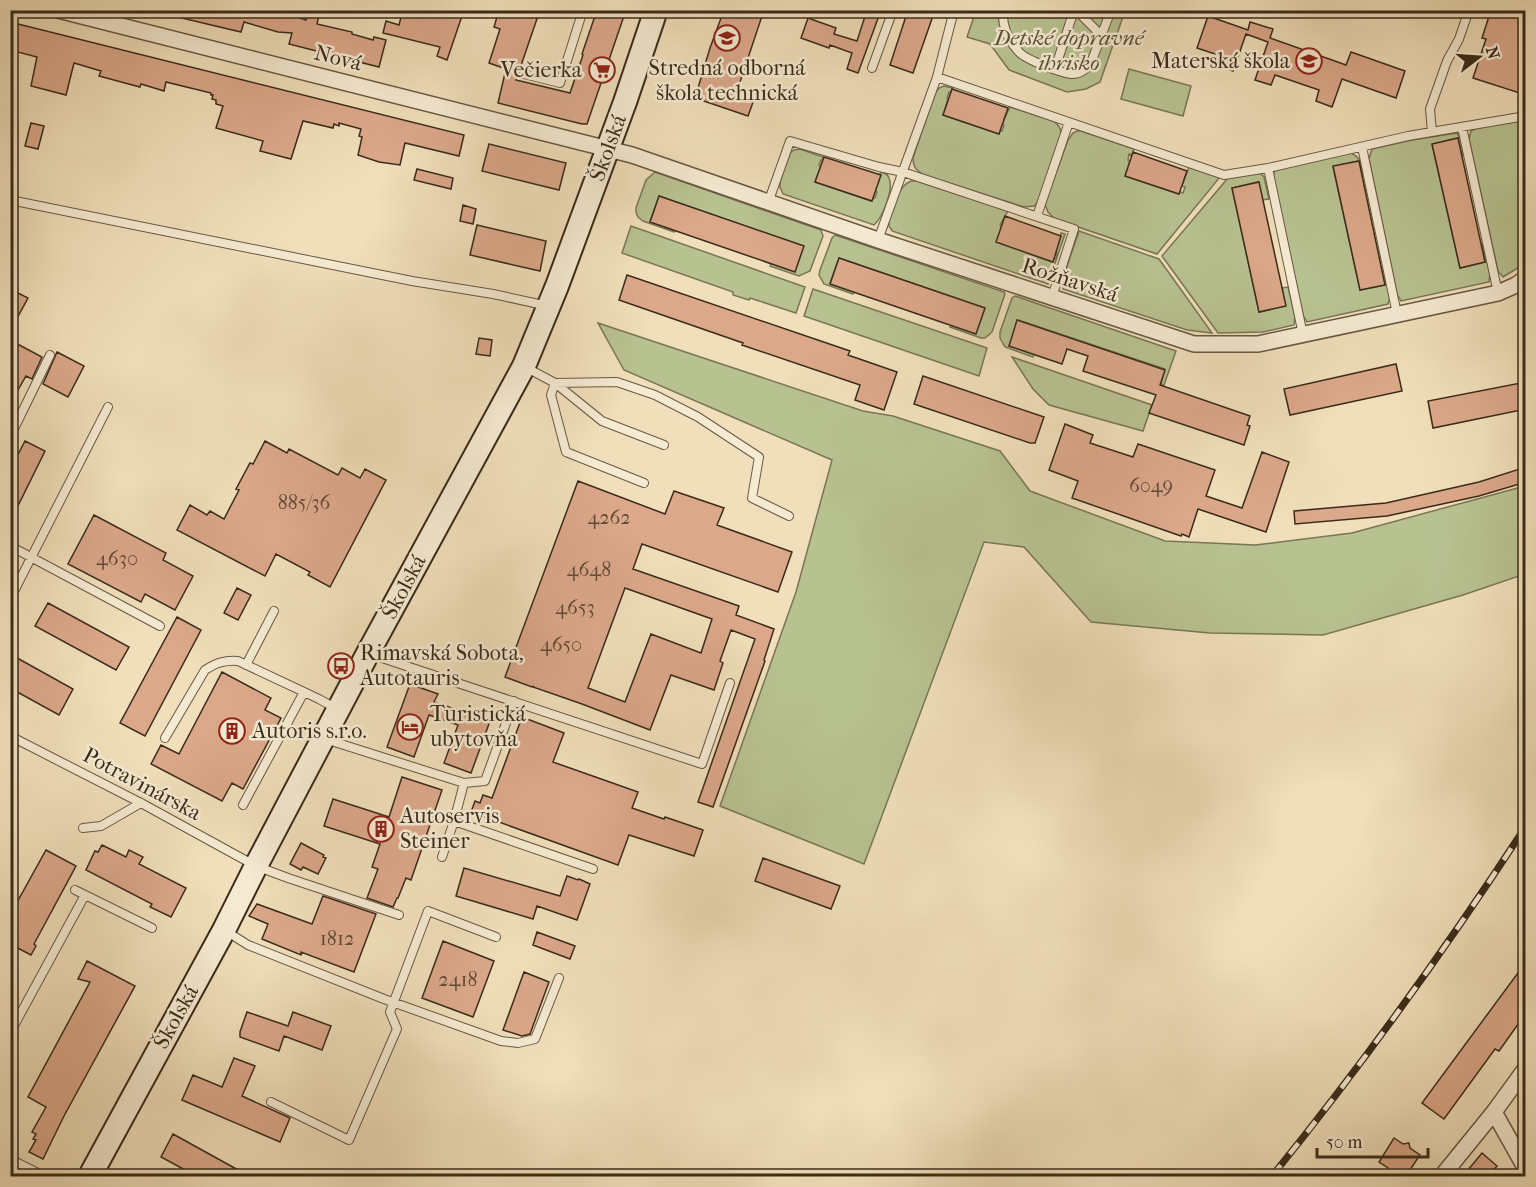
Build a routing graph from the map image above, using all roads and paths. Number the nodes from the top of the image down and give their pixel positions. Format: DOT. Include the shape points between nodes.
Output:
graph roads {
  1 [pos="58,10"];
  2 [pos="583,10"];
  3 [pos="656,10"];
  4 [pos="893,10"];
  5 [pos="954,10"];
  6 [pos="1003,10"];
  7 [pos="1075,10"];
  8 [pos="1111,10"];
  9 [pos="1469,10"];
  10 [pos="1100,38"];
  11 [pos="872,68"];
  12 [pos="1055,69"];
  13 [pos="524,74"];
  14 [pos="937,77"];
  15 [pos="1526,116"];
  16 [pos="1069,122"];
  17 [pos="1462,127"];
  18 [pos="1432,132"];
  19 [pos="1362,147"];
  20 [pos="608,148"];
  21 [pos="1268,168"];
  22 [pos="903,172"];
  23 [pos="10,200"];
  24 [pos="768,203"];
  25 [pos="1037,216"];
  26 [pos="878,240"];
  27 [pos="1526,278"];
  28 [pos="1498,292"];
  29 [pos="1052,297"];
  30 [pos="549,306"];
  31 [pos="1397,314"];
  32 [pos="1303,334"];
  33 [pos="50,355"];
  34 [pos="524,366"];
  35 [pos="555,383"];
  36 [pos="108,407"];
  37 [pos="10,436"];
  38 [pos="664,445"];
  39 [pos="644,483"];
  40 [pos="789,516"];
  41 [pos="10,546"];
  42 [pos="32,557"];
  43 [pos="10,599"];
  44 [pos="274,611"];
  45 [pos="160,626"];
  46 [pos="369,653"];
  47 [pos="246,665"];
  48 [pos="730,682"];
  49 [pos="304,692"];
  50 [pos="514,700"];
  51 [pos="339,710"];
  52 [pos="10,736"];
  53 [pos="165,738"];
  54 [pos="324,738"];
  55 [pos="464,783"];
  56 [pos="141,803"];
  57 [pos="243,805"];
  58 [pos="454,820"];
  59 [pos="83,828"];
  60 [pos="442,857"];
  61 [pos="256,866"];
  62 [pos="593,868"];
  63 [pos="75,890"];
  64 [pos="85,895"];
  65 [pos="399,915"];
  66 [pos="152,928"];
  67 [pos="224,930"];
  68 [pos="496,937"];
  69 [pos="559,978"];
  70 [pos="394,1002"];
  71 [pos="10,1033"];
  72 [pos="1526,1068"];
  73 [pos="271,1102"];
  74 [pos="1494,1112"];
  75 [pos="10,1159"];
  76 [pos="1526,1169"];
  77 [pos="44,1176"];
  78 [pos="90,1176"];
  79 [pos="1442,1176"];
  1 -- 20 [label="street, Nová"];
  2 -- 13 [label="lane" via="560,82"];
  3 -- 20 [label="main road, Školská"];
  4 -- 11 [label="lane"];
  5 -- 14 [label="lane"];
  6 -- 12 [label="lane" via="1006,34 1021,54"];
  7 -- 10 [label="lane"];
  7 -- 12 [label="lane"];
  8 -- 10 [label="lane"];
  9 -- 18 [label="lane" via="1430,110"];
  10 -- 12 [label="lane" via="1088,68 1071,74"];
  14 -- 16 [label="lane"];
  14 -- 22 [label="lane"];
  15 -- 17 [label="lane"];
  16 -- 21 [label="lane" via="1224,175"];
  16 -- 25 [label="lane"];
  17 -- 18 [label="lane"];
  17 -- 28 [label="lane"];
  18 -- 19 [label="lane"];
  19 -- 21 [label="lane"];
  19 -- 31 [label="lane"];
  20 -- 24 [label="street, Rožňavská"];
  20 -- 30 [label="main road, Školská"];
  21 -- 32 [label="lane"];
  22 -- 24 [label="lane" via="790,141"];
  22 -- 25 [label="lane"];
  22 -- 26 [label="lane"];
  23 -- 30 [label="lane"];
  24 -- 26 [label="street, Rožňavská"];
  25 -- 29 [label="lane" via="1074,229"];
  26 -- 29 [label="street, Rožňavská"];
  27 -- 28 [label="street, Rožňavská"];
  28 -- 31 [label="street, Rožňavská"];
  29 -- 32 [label="street, Rožňavská" via="1194,344 1258,344"];
  30 -- 34 [label="main road, Školská"];
  31 -- 32 [label="street, Rožňavská"];
  33 -- 37 [label="lane"];
  34 -- 35 [label="lane"];
  34 -- 46 [label="main road, Školská"];
  35 -- 38 [label="lane" via="602,421"];
  35 -- 39 [label="lane" via="550,395 566,452"];
  35 -- 40 [label="lane" via="617,382 655,395 698,417 759,457 752,498"];
  36 -- 42 [label="lane"];
  41 -- 42 [label="lane"];
  42 -- 43 [label="lane"];
  42 -- 45 [label="lane"];
  44 -- 47 [label="lane"];
  46 -- 50 [label="lane"];
  46 -- 51 [label="main road, Školská"];
  47 -- 49 [label="lane"];
  47 -- 53 [label="lane" via="226,660 205,670"];
  48 -- 50 [label="lane" via="702,764"];
  49 -- 51 [label="lane"];
  49 -- 57 [label="lane"];
  50 -- 55 [label="lane" via="485,781"];
  51 -- 54 [label="main road, Školská"];
  52 -- 56 [label="lane, Potravinárska"];
  54 -- 55 [label="lane"];
  54 -- 61 [label="main road, Školská"];
  55 -- 58 [label="lane"];
  56 -- 59 [label="lane" via="101,826"];
  56 -- 61 [label="lane, Potravinárska"];
  58 -- 60 [label="lane"];
  58 -- 62 [label="lane"];
  61 -- 65 [label="lane, Potravinárska"];
  61 -- 67 [label="main road, Školská"];
  63 -- 64 [label="lane"];
  64 -- 66 [label="lane"];
  64 -- 71 [label="lane"];
  67 -- 70 [label="lane" via="248,945"];
  67 -- 78 [label="main road, Školská"];
  68 -- 70 [label="lane" via="428,912"];
  69 -- 70 [label="lane" via="535,1038 518,1043 501,1041"];
  70 -- 73 [label="lane" via="390,1013 397,1029 349,1140"];
  72 -- 74 [label="street"];
  74 -- 76 [label="street"];
  74 -- 79 [label="street"];
  75 -- 77 [label="lane"];
}
